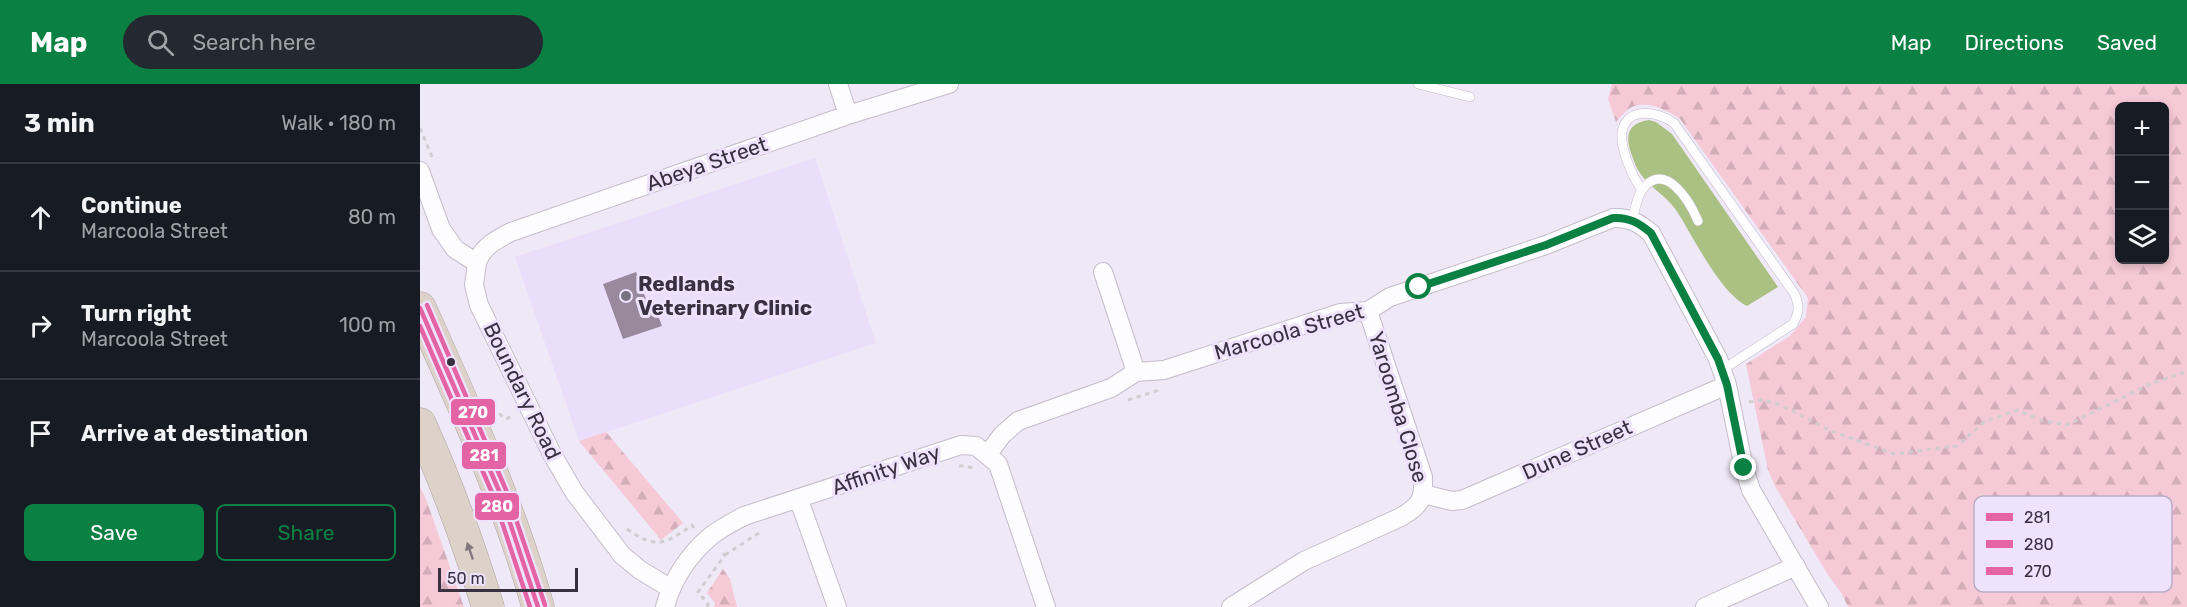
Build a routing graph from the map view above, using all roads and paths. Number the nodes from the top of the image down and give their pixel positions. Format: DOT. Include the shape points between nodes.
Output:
graph roads {
  1 [pos="838,84"];
  2 [pos="949,84"];
  3 [pos="1418,84"];
  4 [pos="1470,97"];
  5 [pos="848,115"];
  6 [pos="420,128"];
  7 [pos="428,168"];
  8 [pos="1642,190"];
  9 [pos="1632,221"];
  10 [pos="1698,221"];
  11 [pos="477,263"];
  12 [pos="1103,272"];
  13 [pos="420,308"];
  14 [pos="1368,311"];
  15 [pos="2187,371"];
  16 [pos="1136,372"];
  17 [pos="1729,372"];
  18 [pos="1160,390"];
  19 [pos="1127,401"];
  20 [pos="420,424"];
  21 [pos="988,454"];
  22 [pos="954,467"];
  23 [pos="1003,476"];
  24 [pos="1424,494"];
  25 [pos="799,500"];
  26 [pos="625,527"];
  27 [pos="769,529"];
  28 [pos="707,540"];
  29 [pos="724,555"];
  30 [pos="1797,566"];
  31 [pos="670,588"];
  32 [pos="488,607"];
  33 [pos="538,607"];
  34 [pos="664,607"];
  35 [pos="707,607"];
  36 [pos="837,607"];
  37 [pos="1046,607"];
  38 [pos="1231,607"];
  39 [pos="1705,607"];
  40 [pos="1819,607"];
  1 -- 5 [label="street"];
  2 -- 5 [label="street, Abeya Street"];
  3 -- 4 [label="lane"];
  5 -- 11 [label="street, Abeya Street" via="511,232 489,245"];
  6 -- 7 [label="path"];
  7 -- 11 [label="street" via="441,229 455,249"];
  8 -- 9 [label="lane"];
  8 -- 10 [label="lane" via="1654,181 1670,182 1690,203"];
  8 -- 17 [label="lane" via="1634,179 1621,141 1622,131 1633,117 1655,112 1674,123 1794,293 1799,304 1793,324"];
  9 -- 14 [label="street, Marcoola Street" via="1613,218 1546,245 1390,297"];
  9 -- 17 [label="street" via="1651,233"];
  11 -- 31 [label="street, Boundary Road" via="474,285 479,305 574,492 622,555"];
  12 -- 16 [label="street"];
  13 -- 33 [label="highway" via="503,500"];
  14 -- 16 [label="street, Marcoola Street" via="1340,313 1164,370"];
  14 -- 24 [label="street, Yaroomba Close" via="1423,477"];
  15 -- 17 [label="path" via="2148,385 2067,425 2043,421 2018,410 1984,422 1957,446 1894,454 1829,430 1781,405 1763,400 1749,402 1745,382"];
  16 -- 21 [label="street, Marcoola Street" via="1111,388 1018,422"];
  17 -- 24 [label="street, Dune Street" via="1462,500"];
  17 -- 30 [label="street" via="1751,490"];
  18 -- 19 [label="path"];
  32 -- 20 [label="highway, one-way" via="459,520"];
  21 -- 23 [label="street"];
  21 -- 25 [label="street, Affinity Way" via="976,446 961,445"];
  22 -- 23 [label="path" via="975,469 984,482"];
  23 -- 37 [label="street"];
  24 -- 38 [label="street, Yaroomba Close" via="1416,508 1401,517 1304,561"];
  25 -- 28 [label="street, Affinity Way" via="744,516"];
  25 -- 36 [label="street"];
  26 -- 28 [label="path" via="641,539 657,543 671,540 692,525"];
  27 -- 29 [label="path"];
  28 -- 29 [label="path"];
  28 -- 31 [label="street, Affinity Way"];
  29 -- 35 [label="path" via="698,592"];
  30 -- 39 [label="street"];
  30 -- 40 [label="street"];
  31 -- 34 [label="street, Affinity Way"];
}
